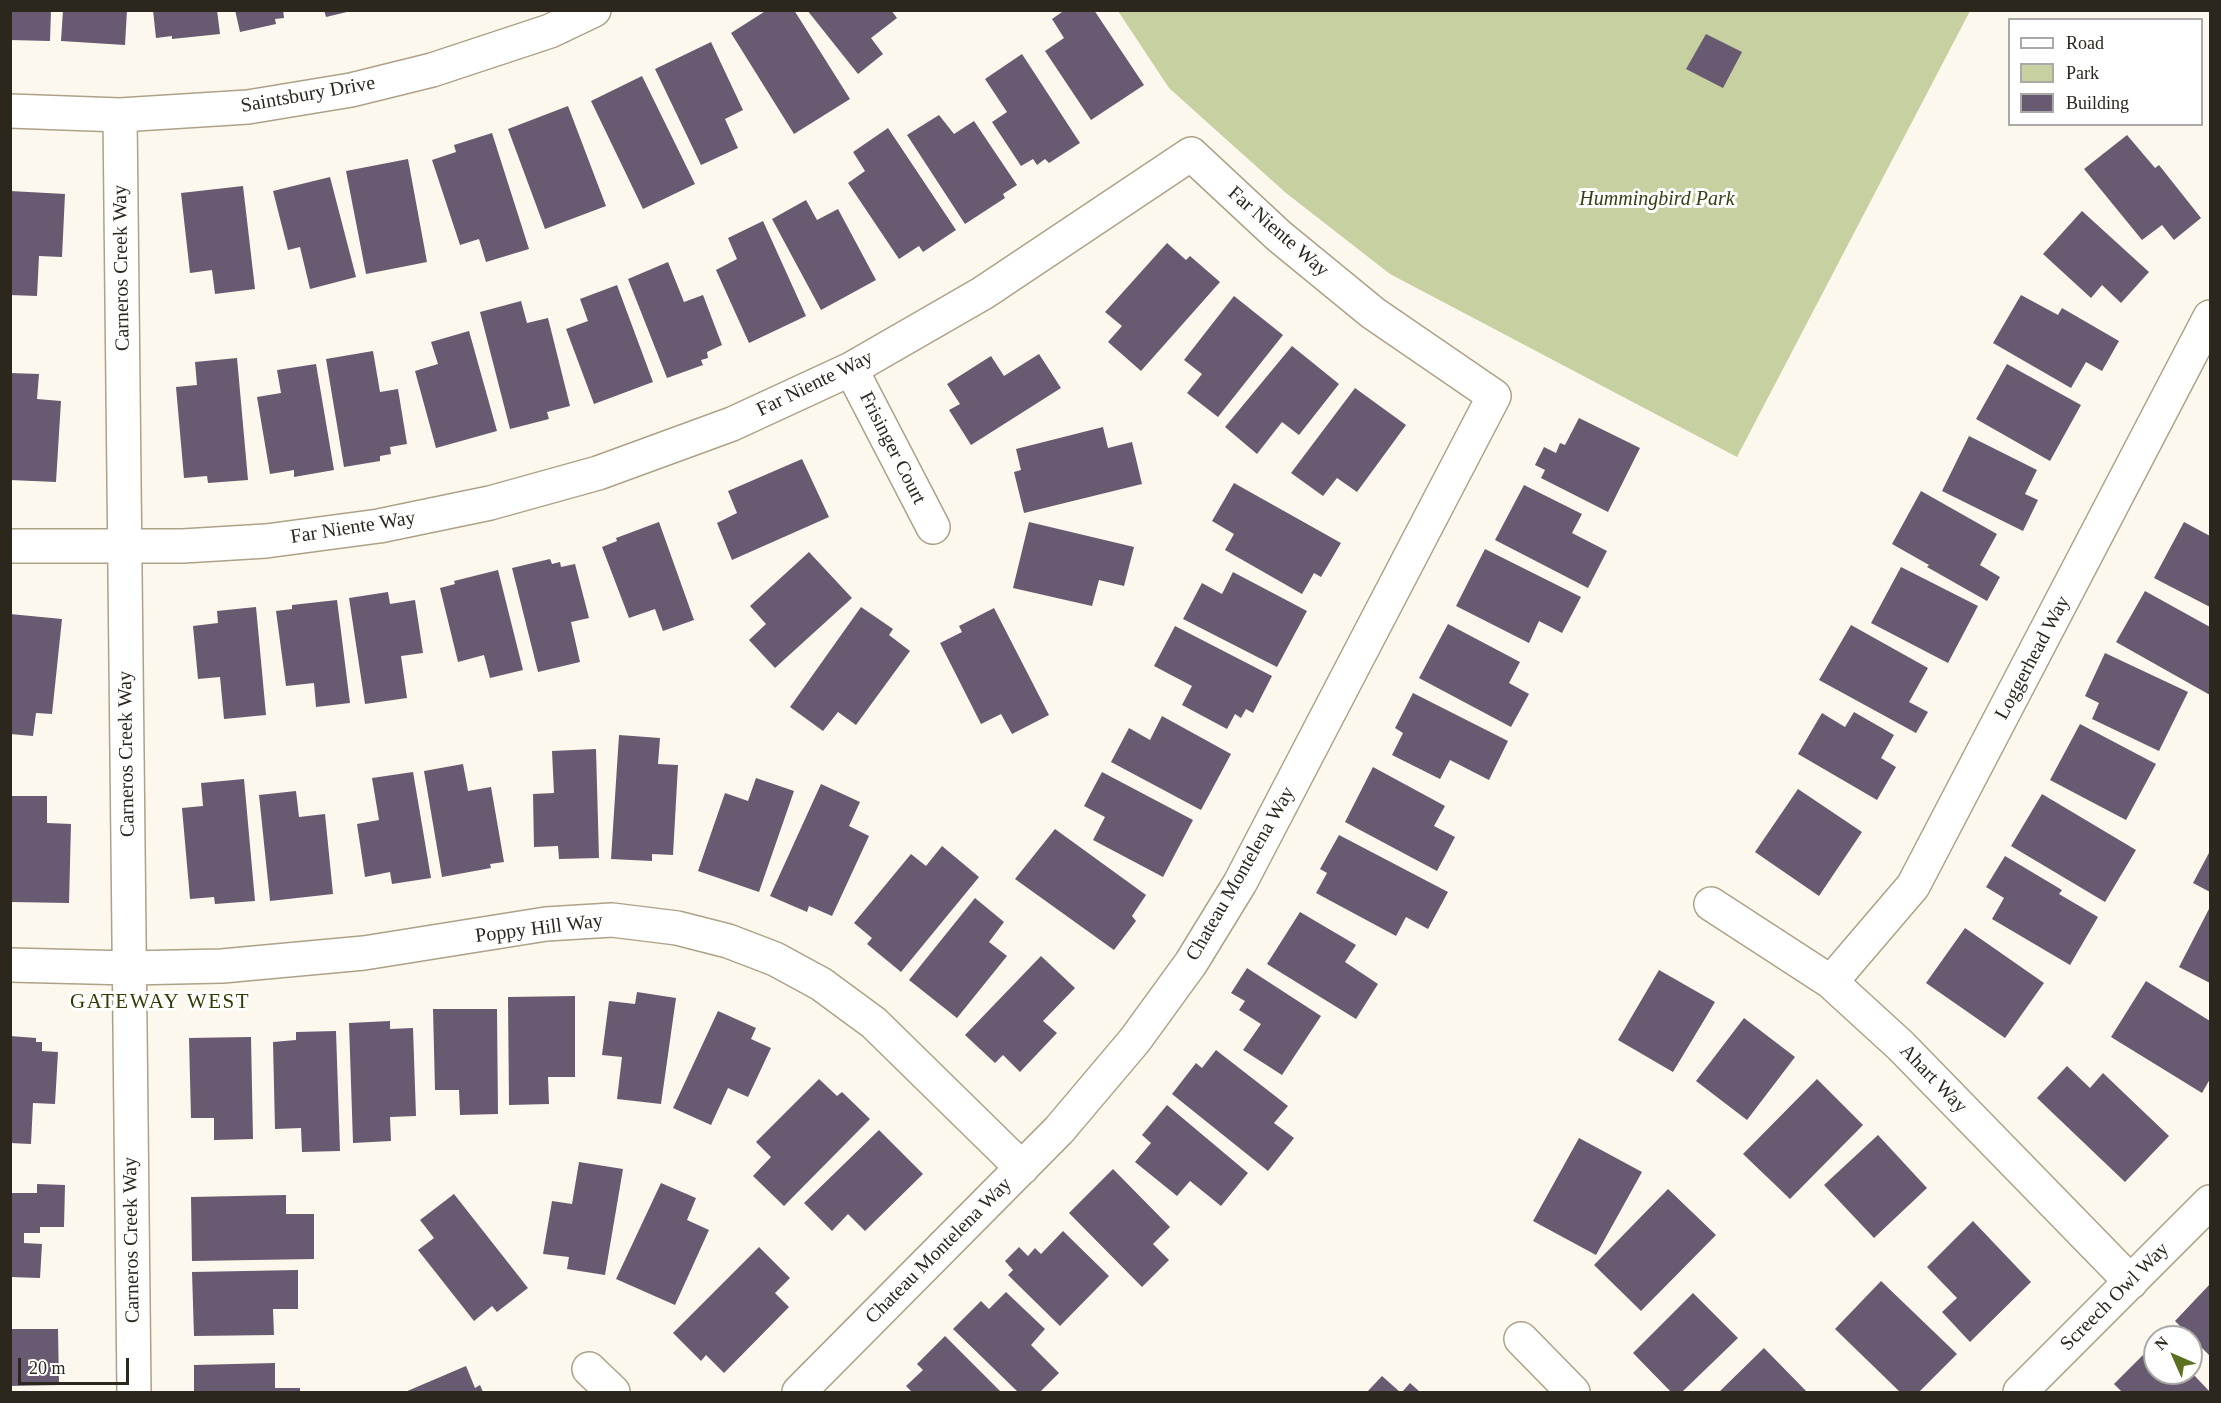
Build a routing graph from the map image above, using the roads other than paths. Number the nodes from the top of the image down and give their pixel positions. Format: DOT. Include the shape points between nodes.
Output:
graph roads {
  1 [pos="594,10"];
  2 [pos="10,111"];
  3 [pos="120,115"];
  4 [pos="2211,317"];
  5 [pos="851,369"];
  6 [pos="1494,396"];
  7 [pos="933,527"];
  8 [pos="10,546"];
  9 [pos="125,547"];
  10 [pos="1712,904"];
  11 [pos="10,965"];
  12 [pos="130,968"];
  13 [pos="1831,982"];
  14 [pos="1022,1168"];
  15 [pos="2211,1202"];
  16 [pos="2131,1282"];
  17 [pos="1521,1339"];
  18 [pos="589,1369"];
  19 [pos="134,1392"];
  20 [pos="613,1392"];
  21 [pos="799,1392"];
  22 [pos="1573,1392"];
  23 [pos="2020,1392"];
  1 -- 3 [label="street, Saintsbury Drive" via="550,30 432,70 351,90 248,107"];
  2 -- 3 [label="street, Saintsbury Drive"];
  3 -- 9 [label="street, Carneros Creek Way"];
  4 -- 13 [label="street, Loggerhead Way" via="1913,886"];
  5 -- 6 [label="street, Far Niente Way" via="983,293 1191,154 1279,236 1373,313"];
  5 -- 7 [label="street, Frisinger Court"];
  5 -- 9 [label="street, Far Niente Way" via="732,424 598,473 490,503 379,526 266,541"];
  6 -- 14 [label="street, Chateau Montelena Way" via="1240,883 1191,963 1135,1040"];
  8 -- 9 [label="street, Far Niente Way"];
  9 -- 12 [label="street, Carneros Creek Way"];
  10 -- 13 [label="street, Ahart Way"];
  11 -- 12 [label="street, Poppy Hill Way"];
  12 -- 14 [label="street, Poppy Hill Way" via="222,966 364,953 546,924 612,920 677,928 728,941 821,984 874,1023"];
  12 -- 19 [label="street, Carneros Creek Way"];
  13 -- 16 [label="street, Ahart Way" via="1901,1046"];
  14 -- 21 [label="street, Chateau Montelena Way"];
  15 -- 16 [label="street, Screech Owl Way"];
  16 -- 23 [label="street, Screech Owl Way"];
  17 -- 22 [label="street"];
  18 -- 20 [label="street"];
}
